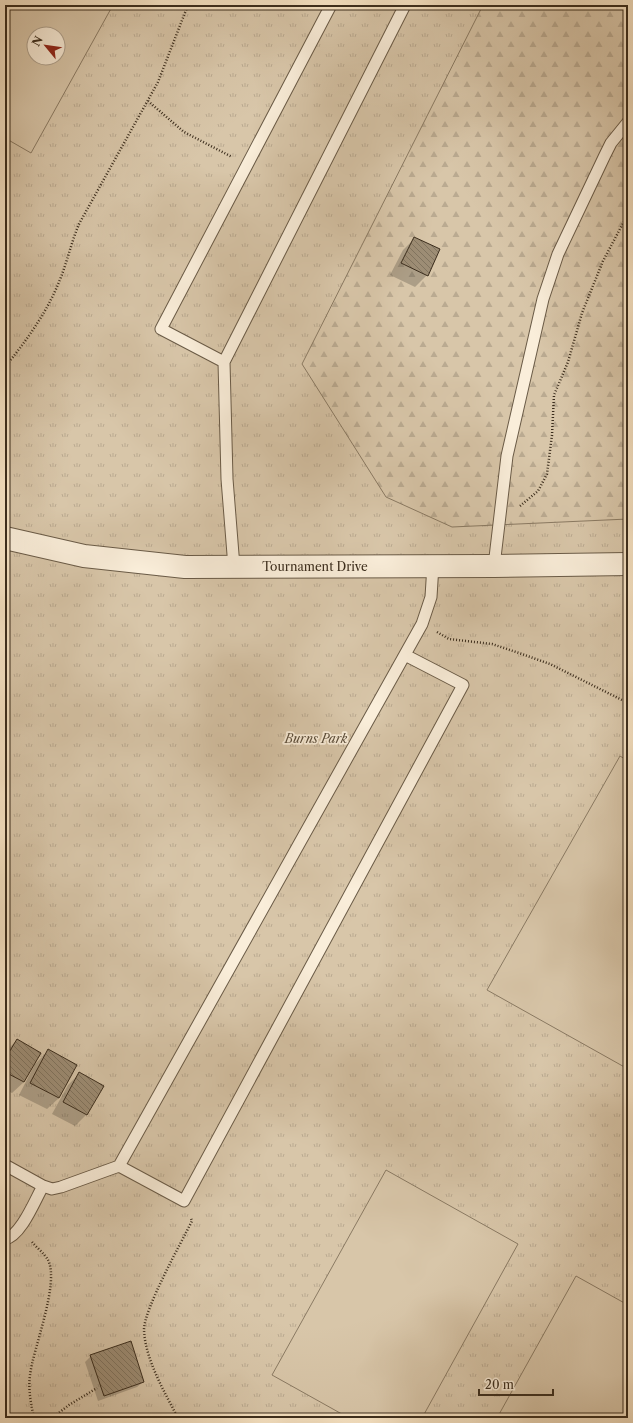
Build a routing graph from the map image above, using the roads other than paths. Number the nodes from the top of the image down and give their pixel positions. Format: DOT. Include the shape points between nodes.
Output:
graph roads {
  1 [pos="331,5"];
  2 [pos="405,5"];
  3 [pos="628,122"];
  4 [pos="224,362"];
  5 [pos="5,538"];
  6 [pos="628,564"];
  7 [pos="433,565"];
  8 [pos="494,566"];
  9 [pos="234,567"];
  10 [pos="405,655"];
  11 [pos="5,1165"];
  12 [pos="119,1166"];
  13 [pos="43,1186"];
  14 [pos="5,1239"];
  1 -- 4 [label="lane" via="161,329"];
  2 -- 4 [label="lane"];
  3 -- 8 [label="lane" via="611,143 566,234 551,272 507,456"];
  4 -- 9 [label="lane" via="227,479"];
  5 -- 9 [label="street, Tournament Drive" via="84,556 115,560 185,567"];
  6 -- 8 [label="street, Tournament Drive"];
  7 -- 8 [label="street, Tournament Drive"];
  7 -- 9 [label="street, Tournament Drive"];
  7 -- 10 [label="lane" via="431,597 422,624"];
  10 -- 12 [label="lane"];
  10 -- 12 [label="lane" via="463,685 184,1201"];
  11 -- 13 [label="lane"];
  12 -- 13 [label="lane" via="61,1187 52,1189"];
  13 -- 14 [label="lane" via="19,1228 9,1239"];
}
